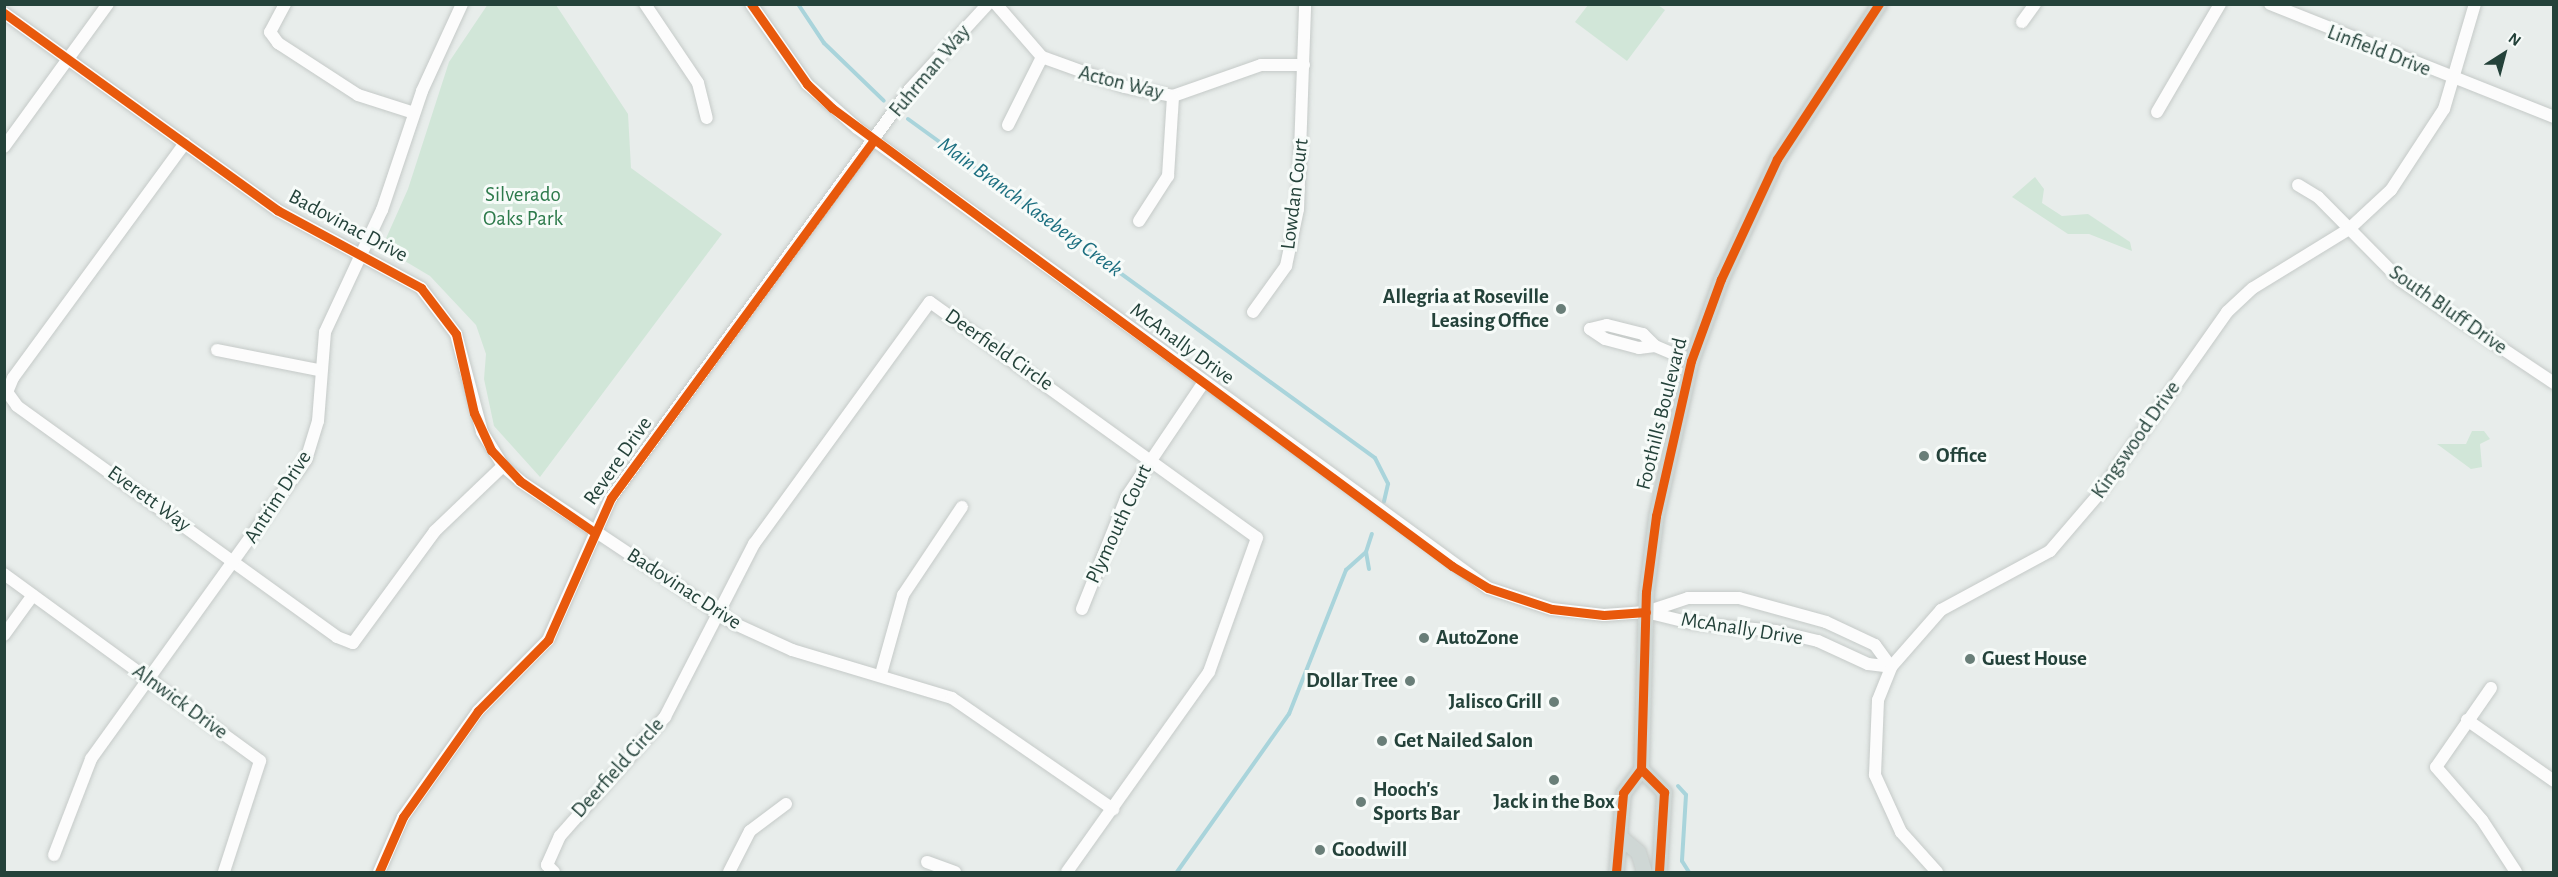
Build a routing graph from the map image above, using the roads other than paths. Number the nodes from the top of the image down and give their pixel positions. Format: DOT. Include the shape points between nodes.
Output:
graph roads {
  1 [pos="108,4"];
  2 [pos="285,4"];
  3 [pos="462,4"];
  4 [pos="645,4"];
  5 [pos="751,4"];
  6 [pos="988,4"];
  7 [pos="996,4"];
  8 [pos="1305,4"];
  9 [pos="1879,4"];
  10 [pos="2035,4"];
  11 [pos="2220,4"];
  12 [pos="2270,4"];
  13 [pos="2475,4"];
  14 [pos="4,13"];
  15 [pos="2022,22"];
  16 [pos="1042,57"];
  17 [pos="69,59"];
  18 [pos="1304,65"];
  19 [pos="2456,81"];
  20 [pos="1173,96"];
  21 [pos="2157,112"];
  22 [pos="414,113"];
  23 [pos="2553,117"];
  24 [pos="707,118"];
  25 [pos="1008,125"];
  26 [pos="874,140"];
  27 [pos="185,143"];
  28 [pos="4,147"];
  29 [pos="2298,185"];
  30 [pos="1139,221"];
  31 [pos="2349,230"];
  32 [pos="361,255"];
  33 [pos="1253,312"];
  34 [pos="1590,329"];
  35 [pos="217,350"];
  36 [pos="1691,361"];
  37 [pos="318,370"];
  38 [pos="1204,382"];
  39 [pos="2553,383"];
  40 [pos="1150,456"];
  41 [pos="503,466"];
  42 [pos="962,507"];
  43 [pos="594,532"];
  44 [pos="236,561"];
  45 [pos="4,574"];
  46 [pos="33,595"];
  47 [pos="1082,609"];
  48 [pos="1646,612"];
  49 [pos="719,614"];
  50 [pos="4,634"];
  51 [pos="1891,667"];
  52 [pos="881,675"];
  53 [pos="149,679"];
  54 [pos="2491,688"];
  55 [pos="2467,720"];
  56 [pos="1641,769"];
  57 [pos="2553,781"];
  58 [pos="786,804"];
  59 [pos="1113,809"];
  60 [pos="1619,836"];
  61 [pos="54,855"];
  62 [pos="927,862"];
  63 [pos="224,873"];
  64 [pos="379,873"];
  65 [pos="554,873"];
  66 [pos="729,873"];
  67 [pos="955,873"];
  68 [pos="1067,873"];
  69 [pos="1616,873"];
  70 [pos="1644,873"];
  71 [pos="1659,873"];
  72 [pos="1936,873"];
  73 [pos="2516,873"];
  1 -- 17 [label="street"];
  2 -- 22 [label="street" via="270,32 278,43 358,95"];
  3 -- 22 [label="street, Antrim Drive"];
  4 -- 24 [label="street" via="698,83"];
  5 -- 26 [label="street, McAnally Drive" via="807,84"];
  6 -- 26 [label="street, Fuhrman Way" via="921,74"];
  7 -- 16 [label="street, Acton Way"];
  8 -- 18 [label="street, Lowdan Court"];
  9 -- 36 [label="main road, Foothills Boulevard" via="1777,159 1725,270"];
  10 -- 15 [label="street"];
  11 -- 21 [label="street"];
  12 -- 19 [label="street, Linfield Drive"];
  13 -- 19 [label="street, Kingswood Drive"];
  14 -- 17 [label="street, Badovinac Drive"];
  16 -- 20 [label="street, Acton Way" via="1094,80"];
  16 -- 25 [label="street"];
  17 -- 27 [label="street, Badovinac Drive"];
  17 -- 28 [label="street"];
  18 -- 20 [label="street, Acton Way" via="1261,66"];
  18 -- 33 [label="street, Lowdan Court" via="1303,165 1286,266"];
  19 -- 23 [label="street, Linfield Drive"];
  19 -- 31 [label="street, Kingswood Drive" via="2413,162"];
  20 -- 30 [label="street" via="1168,176"];
  22 -- 32 [label="street, Antrim Drive" via="393,184"];
  26 -- 38 [label="street, McAnally Drive"];
  26 -- 43 [label="street, Revere Drive" via="611,498"];
  27 -- 32 [label="street, Badovinac Drive" via="299,224"];
  27 -- 44 [label="street, Everett Way" via="7,392 17,406"];
  29 -- 31 [label="street, South Bluff Drive"];
  31 -- 39 [label="street, South Bluff Drive" via="2400,280"];
  31 -- 51 [label="street, Kingswood Drive" via="2253,288 2227,312 2098,495 2050,550 1941,610"];
  32 -- 37 [label="street, Antrim Drive" via="325,332"];
  32 -- 41 [label="street, Badovinac Drive" via="421,288 447,319 464,357 474,413"];
  34 -- 36 [label="street" via="1605,339 1639,348 1655,346"];
  35 -- 37 [label="street"];
  36 -- 48 [label="main road, Foothills Boulevard" via="1656,516"];
  37 -- 44 [label="street, Antrim Drive" via="318,421 306,460"];
  38 -- 40 [label="street, Plymouth Court"];
  38 -- 48 [label="street, McAnally Drive" via="1488,588 1552,609"];
  40 -- 47 [label="street, Plymouth Court" via="1127,496"];
  40 -- 49 [label="street, Deerfield Circle" via="930,302 754,544"];
  40 -- 59 [label="street, Deerfield Circle" via="1257,538 1209,672"];
  41 -- 43 [label="street, Badovinac Drive"];
  41 -- 44 [label="street, Everett Way" via="435,531 353,643 337,637"];
  42 -- 52 [label="street" via="903,595"];
  43 -- 49 [label="street, Badovinac Drive"];
  43 -- 64 [label="street, Revere Drive" via="572,595 548,640 478,711 399,824"];
  44 -- 53 [label="street, Antrim Drive"];
  45 -- 46 [label="street, Alnwick Drive"];
  46 -- 50 [label="street"];
  46 -- 53 [label="street, Alnwick Drive"];
  48 -- 51 [label="street, McAnally Drive" via="1691,623 1776,631 1818,641 1868,664"];
  48 -- 51 [label="street, McAnally Drive" via="1688,598 1777,606 1875,645"];
  48 -- 56 [label="main road, Foothills Boulevard"];
  49 -- 52 [label="street, Badovinac Drive" via="792,650"];
  49 -- 65 [label="street, Deerfield Circle" via="665,717 560,836 548,865"];
  51 -- 72 [label="street, Kingswood Drive" via="1878,700 1875,775 1901,832"];
  52 -- 59 [label="street, Badovinac Drive" via="924,686 978,712"];
  53 -- 61 [label="street, Antrim Drive" via="91,759"];
  53 -- 63 [label="street, Alnwick Drive" via="260,760"];
  54 -- 55 [label="street"];
  55 -- 57 [label="street"];
  55 -- 73 [label="street" via="2436,767 2482,820"];
  56 -- 60 [label="main road" via="1623,793"];
  56 -- 71 [label="main road" via="1664,792"];
  58 -- 66 [label="street" via="750,831"];
  59 -- 68 [label="street, Deerfield Circle"];
  60 -- 69 [label="main road"];
  60 -- 70 [label="main road" via="1638,852"];
  62 -- 67 [label="street"];
}
